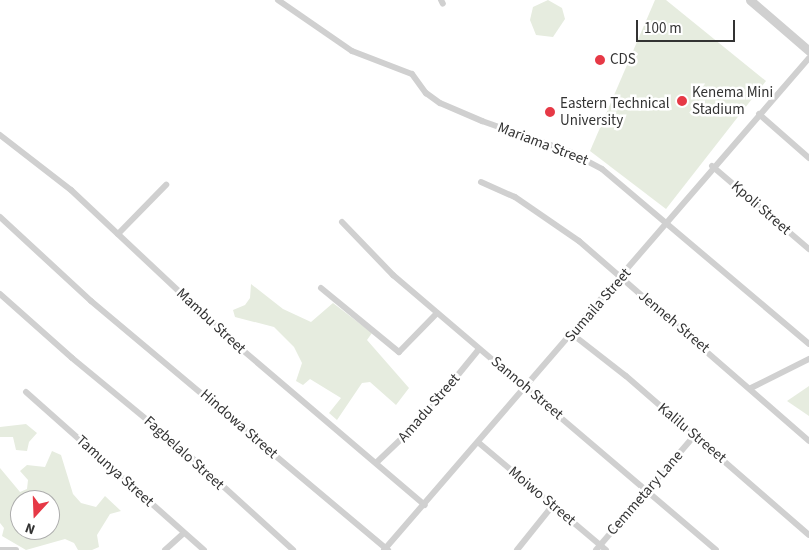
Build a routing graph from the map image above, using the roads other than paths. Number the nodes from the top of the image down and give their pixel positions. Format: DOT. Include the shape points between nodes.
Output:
graph roads {
  1 [pos="278,0"];
  2 [pos="750,0"];
  3 [pos="809,51"];
  4 [pos="809,58"];
  5 [pos="759,114"];
  6 [pos="0,135"];
  7 [pos="809,158"];
  8 [pos="712,166"];
  9 [pos="481,182"];
  10 [pos="166,185"];
  11 [pos="0,217"];
  12 [pos="342,222"];
  13 [pos="668,222"];
  14 [pos="118,234"];
  15 [pos="809,249"];
  16 [pos="622,278"];
  17 [pos="321,288"];
  18 [pos="0,294"];
  19 [pos="437,313"];
  20 [pos="572,334"];
  21 [pos="809,344"];
  22 [pos="479,349"];
  23 [pos="809,359"];
  24 [pos="527,387"];
  25 [pos="751,388"];
  26 [pos="26,392"];
  27 [pos="694,436"];
  28 [pos="809,441"];
  29 [pos="478,443"];
  30 [pos="376,463"];
  31 [pos="647,489"];
  32 [pos="425,504"];
  33 [pos="553,505"];
  34 [pos="184,533"];
  35 [pos="809,535"];
  36 [pos="598,547"];
  37 [pos="386,549"];
  38 [pos="0,550"];
  39 [pos="16,550"];
  40 [pos="165,550"];
  41 [pos="204,550"];
  42 [pos="293,550"];
  43 [pos="517,550"];
  44 [pos="606,550"];
  45 [pos="716,550"];
  1 -- 13 [label="street, Mariama Street" via="352,51 412,74 426,93 440,103 588,160"];
  2 -- 3 [label="street"];
  4 -- 5 [label="street, Sumaila Street"];
  5 -- 7 [label="street"];
  5 -- 8 [label="street, Sumaila Street"];
  6 -- 14 [label="street, Mambu Street" via="71,190"];
  8 -- 13 [label="street, Sumaila Street"];
  8 -- 15 [label="street, Kpoli Street"];
  9 -- 16 [label="street, Jenneh Street" via="515,197 543,215"];
  10 -- 14 [label="street"];
  11 -- 37 [label="street, Hindowa Street" via="91,301"];
  12 -- 19 [label="street, Sannoh Street" via="372,256"];
  13 -- 16 [label="street, Sumaila Street"];
  13 -- 21 [label="street, Mariama Street"];
  14 -- 30 [label="street, Mambu Street" via="232,341"];
  16 -- 20 [label="street, Sumaila Street"];
  16 -- 25 [label="street, Jenneh Street"];
  17 -- 19 [label="street" via="399,352"];
  18 -- 42 [label="street, Fagbelalo Street" via="72,358 159,428"];
  19 -- 22 [label="street, Sannoh Street"];
  20 -- 24 [label="street, Sumaila Street"];
  20 -- 27 [label="street, Kalilu Streeet"];
  22 -- 24 [label="street, Sannoh Street"];
  22 -- 30 [label="street, Amadu Street" via="422,419"];
  23 -- 25 [label="street"];
  24 -- 29 [label="street, Sumaila Street"];
  24 -- 31 [label="street, Sannoh Street"];
  25 -- 28 [label="street, Jenneh Street"];
  26 -- 34 [label="street, Tamunya Street"];
  27 -- 31 [label="street, Cemmetary Lane"];
  27 -- 35 [label="street, Kalilu Streeet"];
  29 -- 32 [label="street, Sumaila Street"];
  29 -- 33 [label="street, Moiwo Street"];
  30 -- 32 [label="street, Mambu Street"];
  31 -- 36 [label="street, Cemmetary Lane"];
  31 -- 45 [label="street, Sannoh Street"];
  32 -- 37 [label="street, Sumaila Street"];
  33 -- 36 [label="street, Moiwo Street"];
  33 -- 43 [label="street"];
  34 -- 40 [label="street"];
  34 -- 41 [label="street, Tamunya Street"];
  36 -- 44 [label="street, Moiwo Street"];
  38 -- 39 [label="street"];
}
